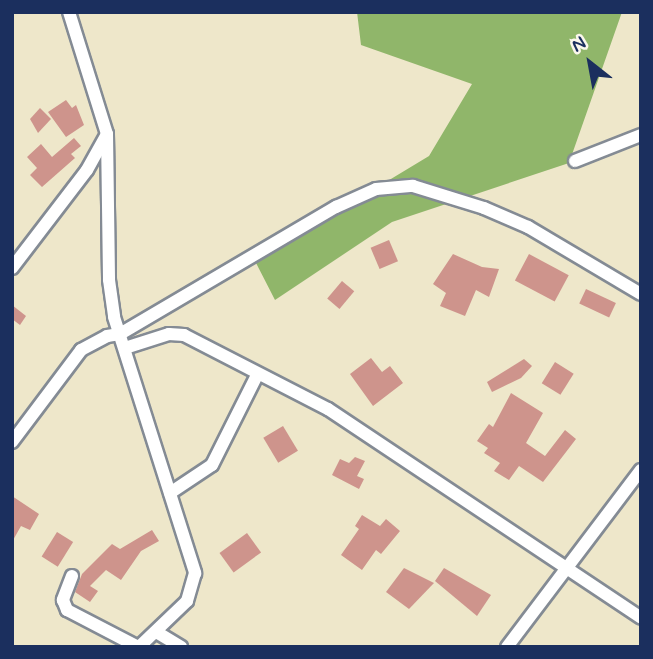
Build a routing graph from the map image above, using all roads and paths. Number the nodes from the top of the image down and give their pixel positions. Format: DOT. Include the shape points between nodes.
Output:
graph roads {
  1 [pos="69,12"];
  2 [pos="107,134"];
  3 [pos="641,135"];
  4 [pos="575,161"];
  5 [pos="12,268"];
  6 [pos="641,294"];
  7 [pos="120,334"];
  8 [pos="125,348"];
  9 [pos="257,376"];
  10 [pos="12,442"];
  11 [pos="641,470"];
  12 [pos="170,493"];
  13 [pos="564,567"];
  14 [pos="72,576"];
  15 [pos="641,618"];
  16 [pos="158,633"];
  17 [pos="138,647"];
  18 [pos="181,647"];
  19 [pos="507,647"];
  1 -- 2 [label="street"];
  2 -- 5 [label="street" via="87,170"];
  2 -- 7 [label="street" via="109,280"];
  3 -- 4 [label="street"];
  6 -- 7 [label="street" via="528,227 430,189 399,186 357,195"];
  7 -- 8 [label="street"];
  7 -- 10 [label="street" via="80,350"];
  8 -- 9 [label="street" via="177,333"];
  8 -- 12 [label="street"];
  9 -- 12 [label="street" via="212,465"];
  9 -- 13 [label="street" via="366,430"];
  11 -- 13 [label="street"];
  12 -- 16 [label="street" via="195,573 194,588"];
  13 -- 15 [label="street"];
  13 -- 19 [label="street"];
  14 -- 17 [label="street" via="63,600 67,610"];
  16 -- 17 [label="street"];
  16 -- 18 [label="street"];
}
